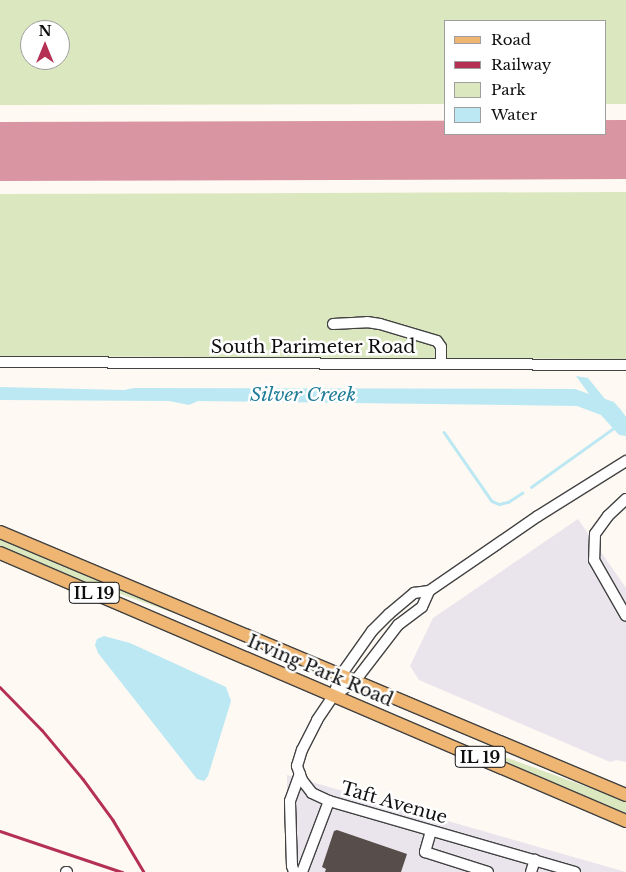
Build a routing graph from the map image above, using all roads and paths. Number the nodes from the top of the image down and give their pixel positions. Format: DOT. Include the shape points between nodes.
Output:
graph roads {
  1 [pos="333,324"];
  2 [pos="0,362"];
  3 [pos="441,364"];
  4 [pos="626,364"];
  5 [pos="626,461"];
  6 [pos="626,499"];
  7 [pos="0,532"];
  8 [pos="0,553"];
  9 [pos="429,592"];
  10 [pos="626,616"];
  11 [pos="341,675"];
  12 [pos="355,682"];
  13 [pos="333,696"];
  14 [pos="300,774"];
  15 [pos="626,795"];
  16 [pos="329,801"];
  17 [pos="626,821"];
  18 [pos="431,830"];
  19 [pos="535,860"];
  20 [pos="562,870"];
  21 [pos="294,872"];
  22 [pos="302,872"];
  23 [pos="488,872"];
  24 [pos="531,872"];
  25 [pos="575,872"];
  1 -- 3 [label="street" via="367,322 437,340 441,347"];
  2 -- 3 [label="street, South Parimeter Road"];
  3 -- 4 [label="street, South Parimeter Road"];
  5 -- 9 [label="street" via="538,516"];
  6 -- 10 [label="street" via="595,534 594,560"];
  7 -- 11 [label="main road, Irving Park Road / IL 19"];
  8 -- 13 [label="main road, Irving Park Road / IL 19"];
  9 -- 11 [label="street" via="414,593 388,614"];
  9 -- 12 [label="street" via="422,607 398,625"];
  11 -- 12 [label="main road, Irving Park Road / IL 19"];
  11 -- 13 [label="street"];
  12 -- 13 [label="street"];
  12 -- 15 [label="main road, Irving Park Road / IL 19"];
  13 -- 14 [label="street" via="302,750 297,766"];
  13 -- 17 [label="main road, Irving Park Road / IL 19"];
  14 -- 16 [label="street, Taft Avenue" via="312,793"];
  14 -- 21 [label="street" via="290,801"];
  16 -- 18 [label="street, Taft Avenue"];
  16 -- 22 [label="street"];
  18 -- 19 [label="street, Taft Avenue"];
  18 -- 23 [label="street" via="425,852"];
  19 -- 20 [label="street, Taft Avenue"];
  19 -- 24 [label="street"];
  20 -- 25 [label="street, Taft Avenue"];
}
